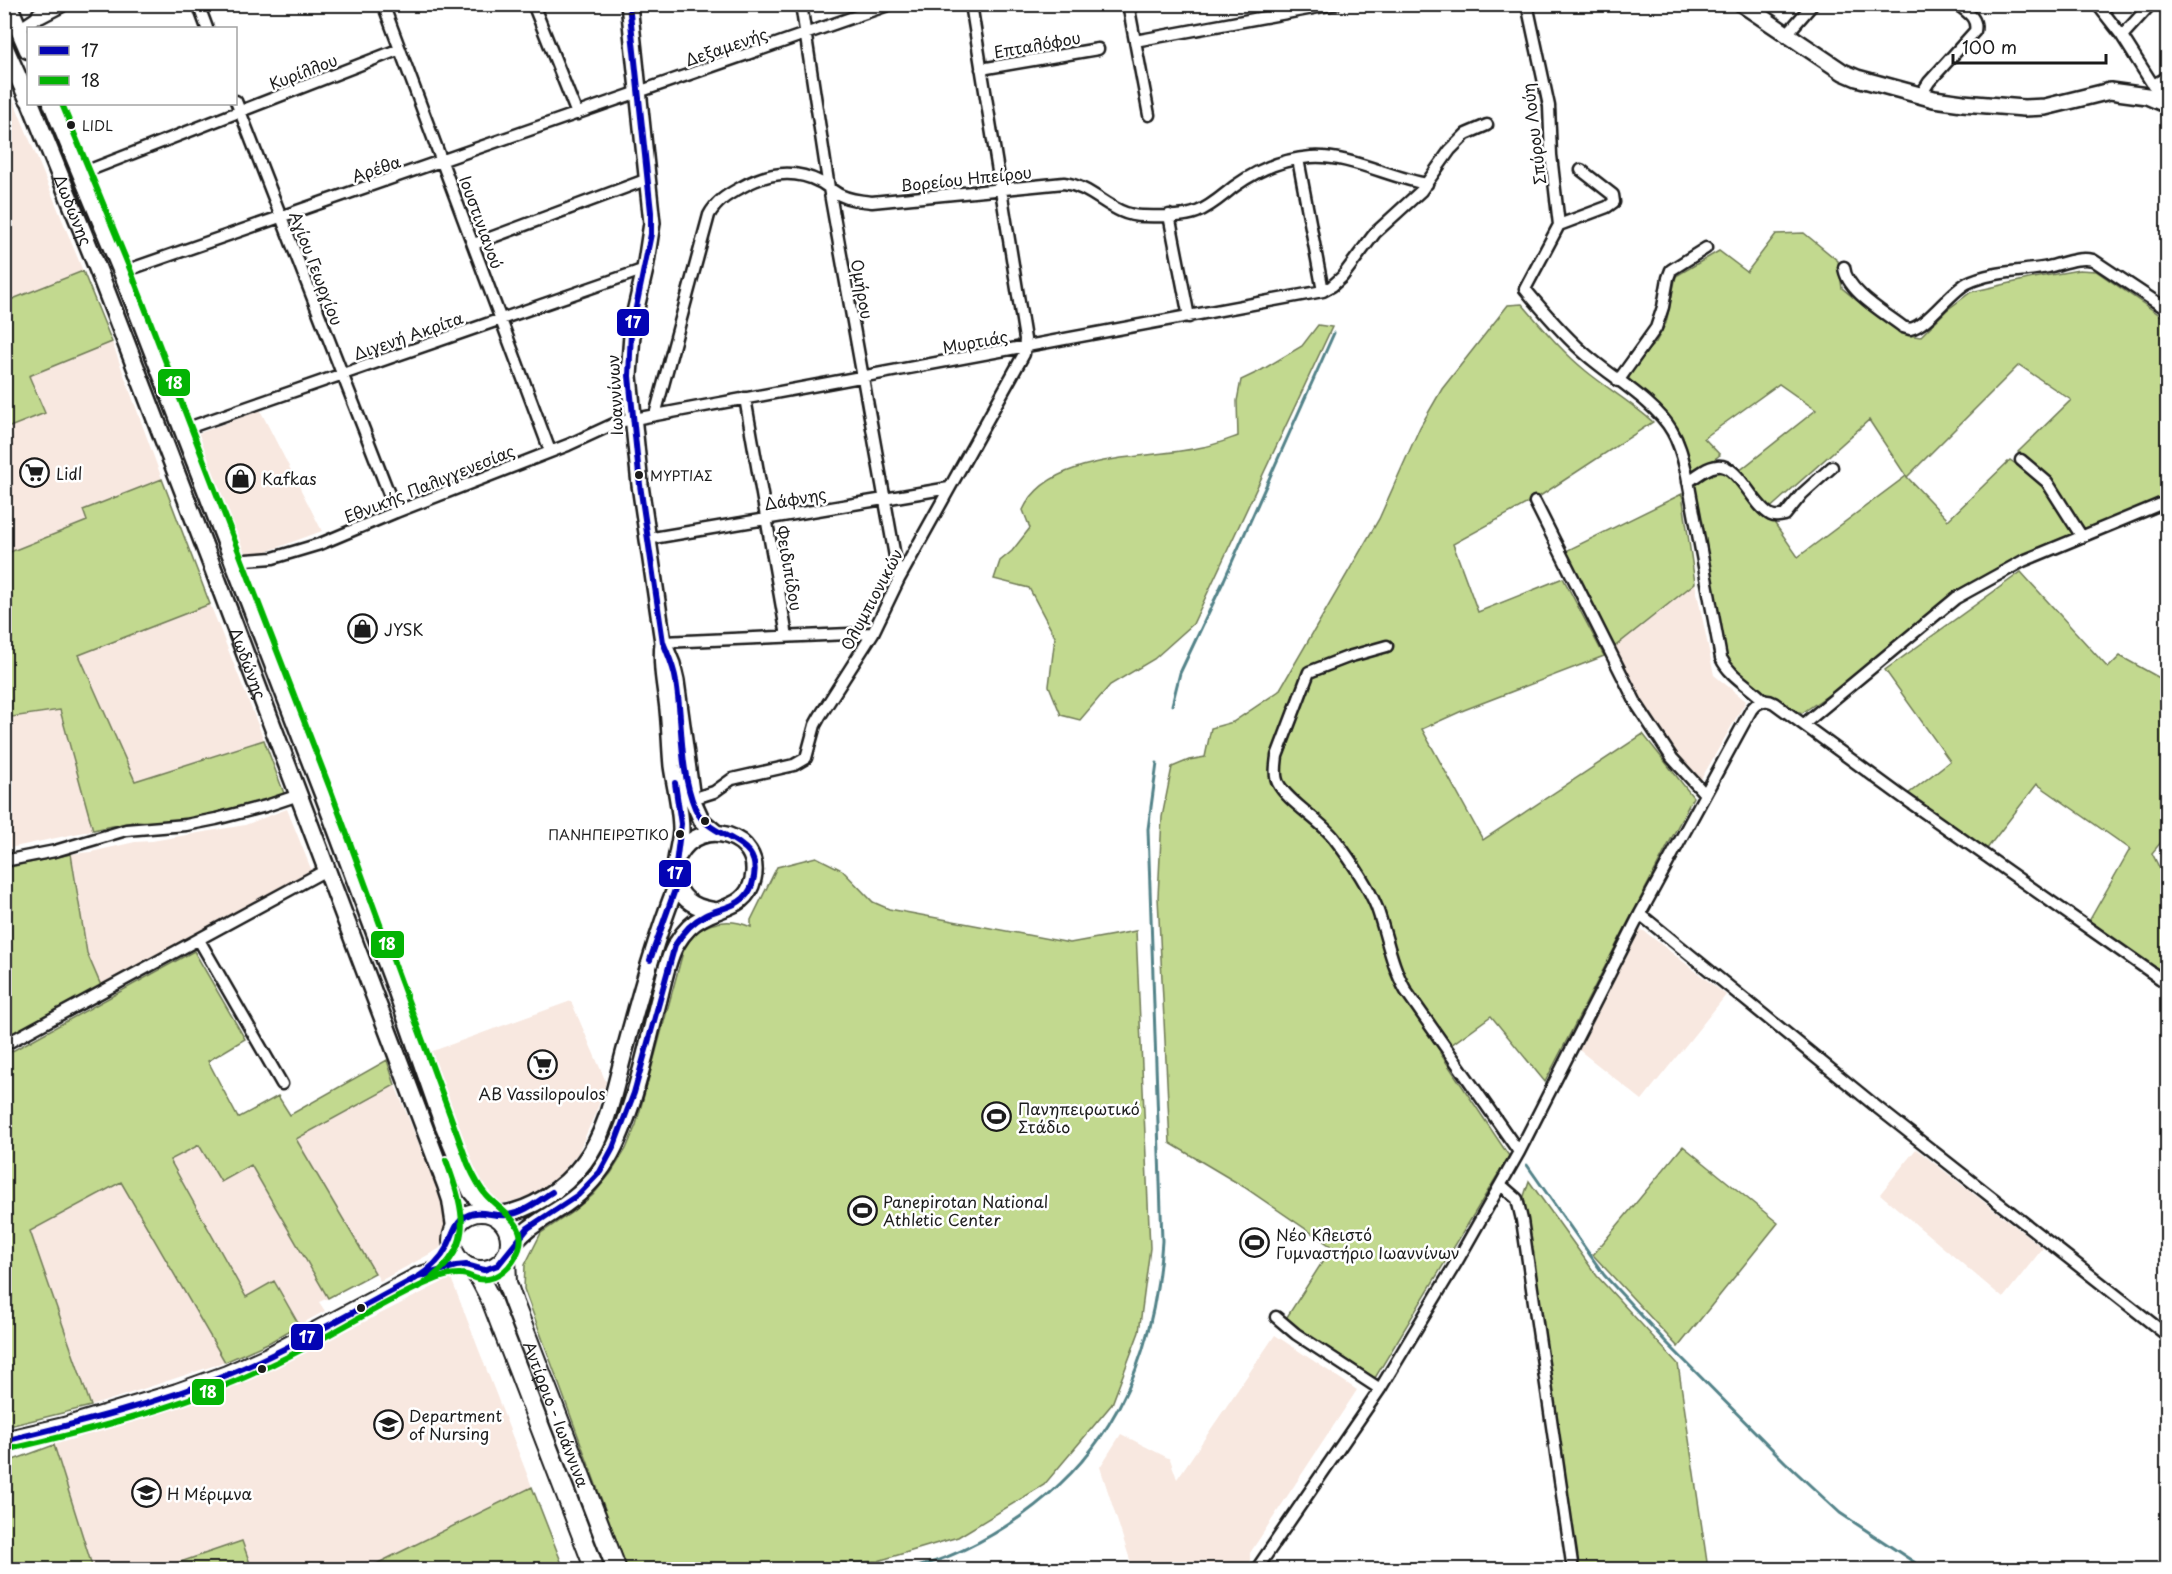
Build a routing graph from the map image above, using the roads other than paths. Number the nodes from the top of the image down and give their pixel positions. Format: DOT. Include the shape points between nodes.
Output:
graph roads {
  1 [pos="8,4"];
  2 [pos="61,4"];
  3 [pos="198,4"];
  4 [pos="383,4"];
  5 [pos="533,4"];
  6 [pos="629,4"];
  7 [pos="801,4"];
  8 [pos="891,4"];
  9 [pos="970,4"];
  10 [pos="1128,4"];
  11 [pos="1335,4"];
  12 [pos="1527,4"];
  13 [pos="1742,4"];
  14 [pos="1813,4"];
  15 [pos="1956,4"];
  16 [pos="2097,4"];
  17 [pos="2151,4"];
  18 [pos="44,10"];
  19 [pos="1273,10"];
  20 [pos="207,27"];
  21 [pos="19,29"];
  22 [pos="805,34"];
  23 [pos="1786,35"];
  24 [pos="2122,36"];
  25 [pos="1135,41"];
  26 [pos="4,46"];
  27 [pos="27,48"];
  28 [pos="400,49"];
  29 [pos="1098,49"];
  30 [pos="981,69"];
  31 [pos="2168,77"];
  32 [pos="2153,86"];
  33 [pos="639,92"];
  34 [pos="1920,96"];
  35 [pos="27,97"];
  36 [pos="2168,104"];
  37 [pos="31,105"];
  38 [pos="52,105"];
  39 [pos="238,107"];
  40 [pos="577,114"];
  41 [pos="1149,115"];
  42 [pos="1487,125"];
  43 [pos="1298,159"];
  44 [pos="443,161"];
  45 [pos="1581,170"];
  46 [pos="82,173"];
  47 [pos="648,179"];
  48 [pos="1427,184"];
  49 [pos="829,188"];
  50 [pos="999,190"];
  51 [pos="1169,215"];
  52 [pos="281,217"];
  53 [pos="1559,225"];
  54 [pos="474,244"];
  55 [pos="1706,248"];
  56 [pos="1844,267"];
  57 [pos="645,269"];
  58 [pos="122,272"];
  59 [pos="1323,291"];
  60 [pos="2168,310"];
  61 [pos="1189,317"];
  62 [pos="501,319"];
  63 [pos="1025,347"];
  64 [pos="342,374"];
  65 [pos="863,376"];
  66 [pos="1618,381"];
  67 [pos="746,398"];
  68 [pos="655,415"];
  69 [pos="632,418"];
  70 [pos="182,430"];
  71 [pos="550,451"];
  72 [pos="2021,460"];
  73 [pos="1832,467"];
  74 [pos="1688,482"];
  75 [pos="949,488"];
  76 [pos="886,498"];
  77 [pos="2168,501"];
  78 [pos="1535,502"];
  79 [pos="396,512"];
  80 [pos="766,518"];
  81 [pos="2082,537"];
  82 [pos="647,539"];
  83 [pos="232,561"];
  84 [pos="899,579"];
  85 [pos="873,633"];
  86 [pos="787,636"];
  87 [pos="663,642"];
  88 [pos="1387,646"];
  89 [pos="1764,701"];
  90 [pos="1804,724"];
  91 [pos="1704,794"];
  92 [pos="299,795"];
  93 [pos="692,799"];
  94 [pos="715,832"];
  95 [pos="677,860"];
  96 [pos="4,861"];
  97 [pos="328,869"];
  98 [pos="677,884"];
  99 [pos="717,911"];
  100 [pos="1640,914"];
  101 [pos="199,940"];
  102 [pos="2168,984"];
  103 [pos="4,1045"];
  104 [pos="282,1084"];
  105 [pos="1519,1152"];
  106 [pos="1501,1185"];
  107 [pos="493,1214"];
  108 [pos="453,1233"];
  109 [pos="507,1254"];
  110 [pos="468,1267"];
  111 [pos="418,1277"];
  112 [pos="1276,1317"];
  113 [pos="2168,1336"];
  114 [pos="1380,1389"];
  115 [pos="4,1441"];
  116 [pos="595,1569"];
  117 [pos="617,1569"];
  118 [pos="1256,1569"];
  119 [pos="1573,1569"];
  1 -- 21 [label="main road"];
  2 -- 18 [label="main road"];
  3 -- 20 [label="street"];
  4 -- 28 [label="street, Ιουστινιανού"];
  5 -- 40 [label="street"];
  6 -- 33 [label="main road, Ιωαννίνων"];
  7 -- 22 [label="street, Ομήρου"];
  8 -- 22 [label="street, Δεξαμενής"];
  9 -- 30 [label="street"];
  10 -- 25 [label="street"];
  11 -- 19 [label="street"];
  12 -- 53 [label="street, Σπύρου Λούη" via="1549,106"];
  13 -- 23 [label="main road"];
  14 -- 23 [label="street"];
  15 -- 34 [label="street" via="1974,18 1975,31"];
  16 -- 24 [label="street"];
  17 -- 24 [label="street"];
  18 -- 21 [label="street"];
  19 -- 25 [label="street"];
  21 -- 27 [label="main road"];
  22 -- 33 [label="street, Δεξαμενής"];
  22 -- 49 [label="street, Ομήρου"];
  23 -- 34 [label="main road" via="1849,75"];
  24 -- 32 [label="street"];
  25 -- 41 [label="street"];
  26 -- 35 [label="main road"];
  28 -- 39 [label="street, Κυρίλλου"];
  28 -- 44 [label="street, Ιουστινιανού"];
  29 -- 30 [label="street, Επταλόφου"];
  30 -- 50 [label="street"];
  31 -- 32 [label="street"];
  32 -- 36 [label="street"];
  33 -- 40 [label="street, Αρέθα"];
  33 -- 47 [label="main road, Ιωαννίνων"];
  34 -- 36 [label="main road" via="2024,108 2110,91 2136,93"];
  37 -- 92 [label="main road, Δωδώνης"];
  38 -- 46 [label="main road, Δωδώνης"];
  39 -- 46 [label="street, Κυρίλλου"];
  39 -- 52 [label="street, Αγίου Γεωργίου"];
  40 -- 44 [label="street, Αρέθα"];
  42 -- 48 [label="street" via="1466,134"];
  43 -- 48 [label="street, Βορείου Ηπείρου" via="1334,159"];
  43 -- 51 [label="street, Βορείου Ηπείρου" via="1248,177 1200,211"];
  43 -- 59 [label="street"];
  44 -- 52 [label="street, Αρέθα"];
  44 -- 54 [label="street, Ιουστινιανού"];
  45 -- 53 [label="street" via="1615,200 1607,207"];
  46 -- 58 [label="main road, Δωδώνης"];
  47 -- 54 [label="street"];
  47 -- 57 [label="main road, Ιωαννίνων" via="651,223"];
  48 -- 59 [label="street" via="1375,233 1342,277"];
  49 -- 50 [label="street, Βορείου Ηπείρου" via="842,196 872,202"];
  49 -- 65 [label="street, Ομήρου"];
  49 -- 68 [label="street, Βορείου Ηπείρου" via="807,177 774,174 744,185 716,205 706,222"];
  50 -- 51 [label="street, Βορείου Ηπείρου" via="1071,184 1121,213"];
  50 -- 63 [label="street"];
  51 -- 61 [label="street"];
  52 -- 58 [label="street, Αρέθα"];
  52 -- 64 [label="street, Αγίου Γεωργίου"];
  53 -- 66 [label="street" via="1526,289 1562,332"];
  54 -- 62 [label="street, Ιουστινιανού"];
  55 -- 66 [label="street" via="1671,270 1656,328"];
  56 -- 60 [label="street" via="1857,291 1910,329 1973,281 2085,258"];
  57 -- 62 [label="street, Διγενή Ακρίτα"];
  57 -- 69 [label="main road, Ιωαννίνων" via="630,345"];
  58 -- 70 [label="main road, Δωδώνης"];
  59 -- 61 [label="street, Μυρτιάς"];
  61 -- 63 [label="street, Μυρτιάς"];
  62 -- 64 [label="street, Διγενή Ακρίτα"];
  62 -- 71 [label="street, Ιουστινιανού"];
  63 -- 65 [label="street, Μυρτιάς"];
  63 -- 75 [label="street, Ολυμπιονικών"];
  64 -- 70 [label="street, Διγενή Ακρίτα"];
  64 -- 79 [label="street, Αγίου Γεωργίου"];
  65 -- 67 [label="street, Μυρτιάς"];
  65 -- 76 [label="street, Ομήρου"];
  66 -- 74 [label="street" via="1657,412 1671,429 1681,450"];
  67 -- 68 [label="street, Μυρτιάς"];
  67 -- 80 [label="street, Φειδιπίδου"];
  68 -- 69 [label="street, Μυρτιάς"];
  69 -- 71 [label="street, Εθνικής Παλιγγενεσίας"];
  69 -- 82 [label="main road, Ιωαννίνων"];
  70 -- 83 [label="main road, Δωδώνης"];
  71 -- 79 [label="street, Εθνικής Παλιγγενεσίας"];
  72 -- 81 [label="street" via="2047,482"];
  73 -- 74 [label="street" via="1785,516 1772,516 1761,507 1724,465 1714,466"];
  74 -- 89 [label="street" via="1721,658 1733,675"];
  75 -- 76 [label="street, Δάφνης"];
  75 -- 84 [label="street, Ολυμπιονικών"];
  76 -- 80 [label="street, Δάφνης"];
  76 -- 84 [label="street, Ομήρου"];
  77 -- 81 [label="street"];
  78 -- 91 [label="street" via="1637,705 1672,758"];
  79 -- 83 [label="street, Εθνικής Παλιγγενεσίας" via="296,552 265,560"];
  80 -- 82 [label="street, Δάφνης"];
  80 -- 86 [label="street, Φειδιπίδου"];
  81 -- 90 [label="street" via="2024,561 1956,598"];
  82 -- 87 [label="main road, Ιωαννίνων"];
  83 -- 107 [label="main road, Δωδώνης" via="456,1156 471,1191"];
  84 -- 85 [label="street, Ολυμπιονικών"];
  85 -- 86 [label="street"];
  85 -- 93 [label="street, Ολυμπιονικών" via="820,716 804,761 732,779 714,792"];
  86 -- 87 [label="street"];
  87 -- 93 [label="main road" via="676,681"];
  87 -- 95 [label="main road" via="662,666 681,824"];
  88 -- 105 [label="street" via="1309,672 1277,756 1277,780 1329,833 1356,870 1375,903 1396,973 1406,991"];
  89 -- 90 [label="street" via="1772,702"];
  89 -- 91 [label="street" via="1751,710"];
  90 -- 102 [label="street"];
  91 -- 100 [label="street"];
  92 -- 96 [label="street" via="206,821 126,830"];
  92 -- 97 [label="main road, Δωδώνης"];
  93 -- 94 [label="main road" via="702,821"];
  94 -- 95 [label="main road" via="692,840"];
  94 -- 99 [label="main road" via="740,841 753,864 752,884 741,901"];
  95 -- 98 [label="main road"];
  97 -- 101 [label="street"];
  97 -- 108 [label="main road, Δωδώνης" via="446,1185"];
  98 -- 99 [label="main road" via="691,904"];
  98 -- 107 [label="main road" via="645,975 607,1114 593,1148 556,1190 517,1211"];
  99 -- 109 [label="main road" via="697,921 675,944 627,1117 608,1158 584,1190 526,1229"];
  100 -- 105 [label="street"];
  100 -- 113 [label="street"];
  101 -- 103 [label="street"];
  101 -- 104 [label="street"];
  105 -- 106 [label="street"];
  106 -- 114 [label="street"];
  106 -- 119 [label="street" via="1515,1195 1521,1212"];
  107 -- 108 [label="highway" via="473,1212 465,1216"];
  107 -- 109 [label="highway" via="507,1227 511,1242"];
  108 -- 110 [label="highway" via="454,1253"];
  108 -- 111 [label="highway" via="439,1259"];
  109 -- 110 [label="highway" via="486,1270"];
  109 -- 117 [label="highway, Αντίρριο - Ιωάννινα" via="510,1293"];
  110 -- 111 [label="highway"];
  110 -- 116 [label="highway, Αντίρριο - Ιωάννινα" via="491,1300"];
  111 -- 115 [label="highway" via="227,1375 64,1427"];
  112 -- 114 [label="street"];
  114 -- 118 [label="street"];
}
